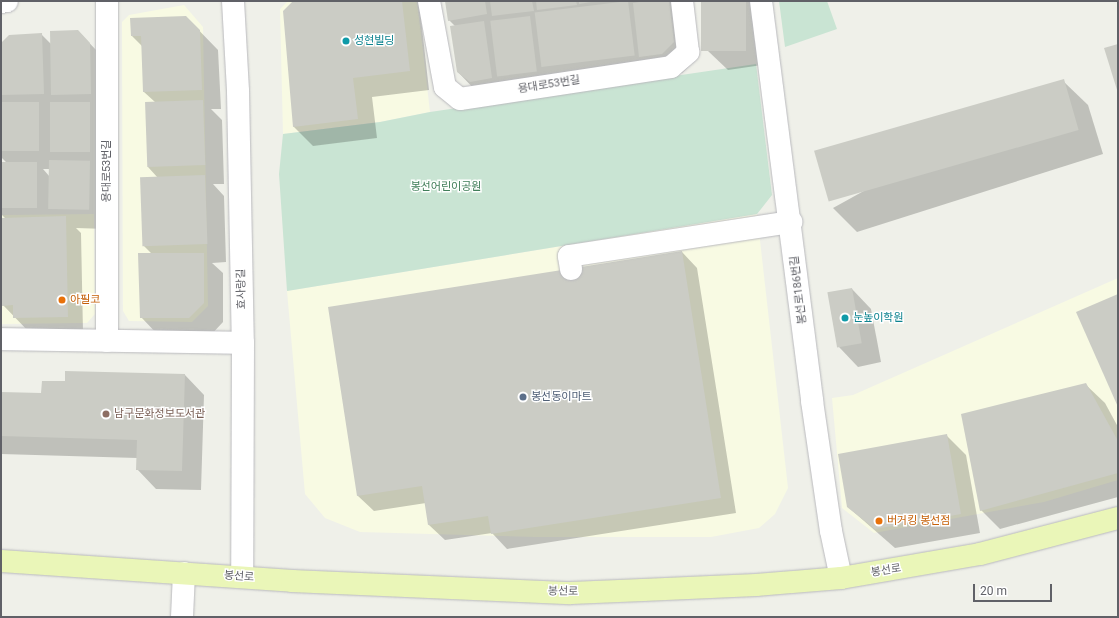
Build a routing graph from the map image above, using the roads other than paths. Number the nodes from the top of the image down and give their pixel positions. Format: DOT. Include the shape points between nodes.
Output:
graph roads {
  1 [pos="7,1"];
  2 [pos="107,1"];
  3 [pos="233,1"];
  4 [pos="429,1"];
  5 [pos="682,1"];
  6 [pos="762,1"];
  7 [pos="1,2"];
  8 [pos="791,222"];
  9 [pos="571,269"];
  10 [pos="1,339"];
  11 [pos="107,341"];
  12 [pos="243,343"];
  13 [pos="1118,518"];
  14 [pos="1,561"];
  15 [pos="184,573"];
  16 [pos="242,577"];
  17 [pos="841,578"];
  18 [pos="182,617"];
  1 -- 7 [label="street"];
  2 -- 11 [label="street, 용대로53번길"];
  3 -- 12 [label="street, 효사랑길" via="238,91"];
  4 -- 5 [label="street, 용대로53번길" via="445,87 460,99 671,67 688,52"];
  6 -- 8 [label="street, 봉선로186번길"];
  8 -- 9 [label="street" via="569,256"];
  8 -- 17 [label="street, 봉선로186번길" via="812,401"];
  10 -- 11 [label="street"];
  11 -- 12 [label="street"];
  12 -- 16 [label="street, 효사랑길"];
  13 -- 17 [label="main road, 봉선로" via="980,554"];
  14 -- 15 [label="main road, 봉선로"];
  15 -- 16 [label="main road, 봉선로"];
  15 -- 18 [label="street"];
  16 -- 17 [label="main road, 봉선로" via="571,593 756,585"];
}
